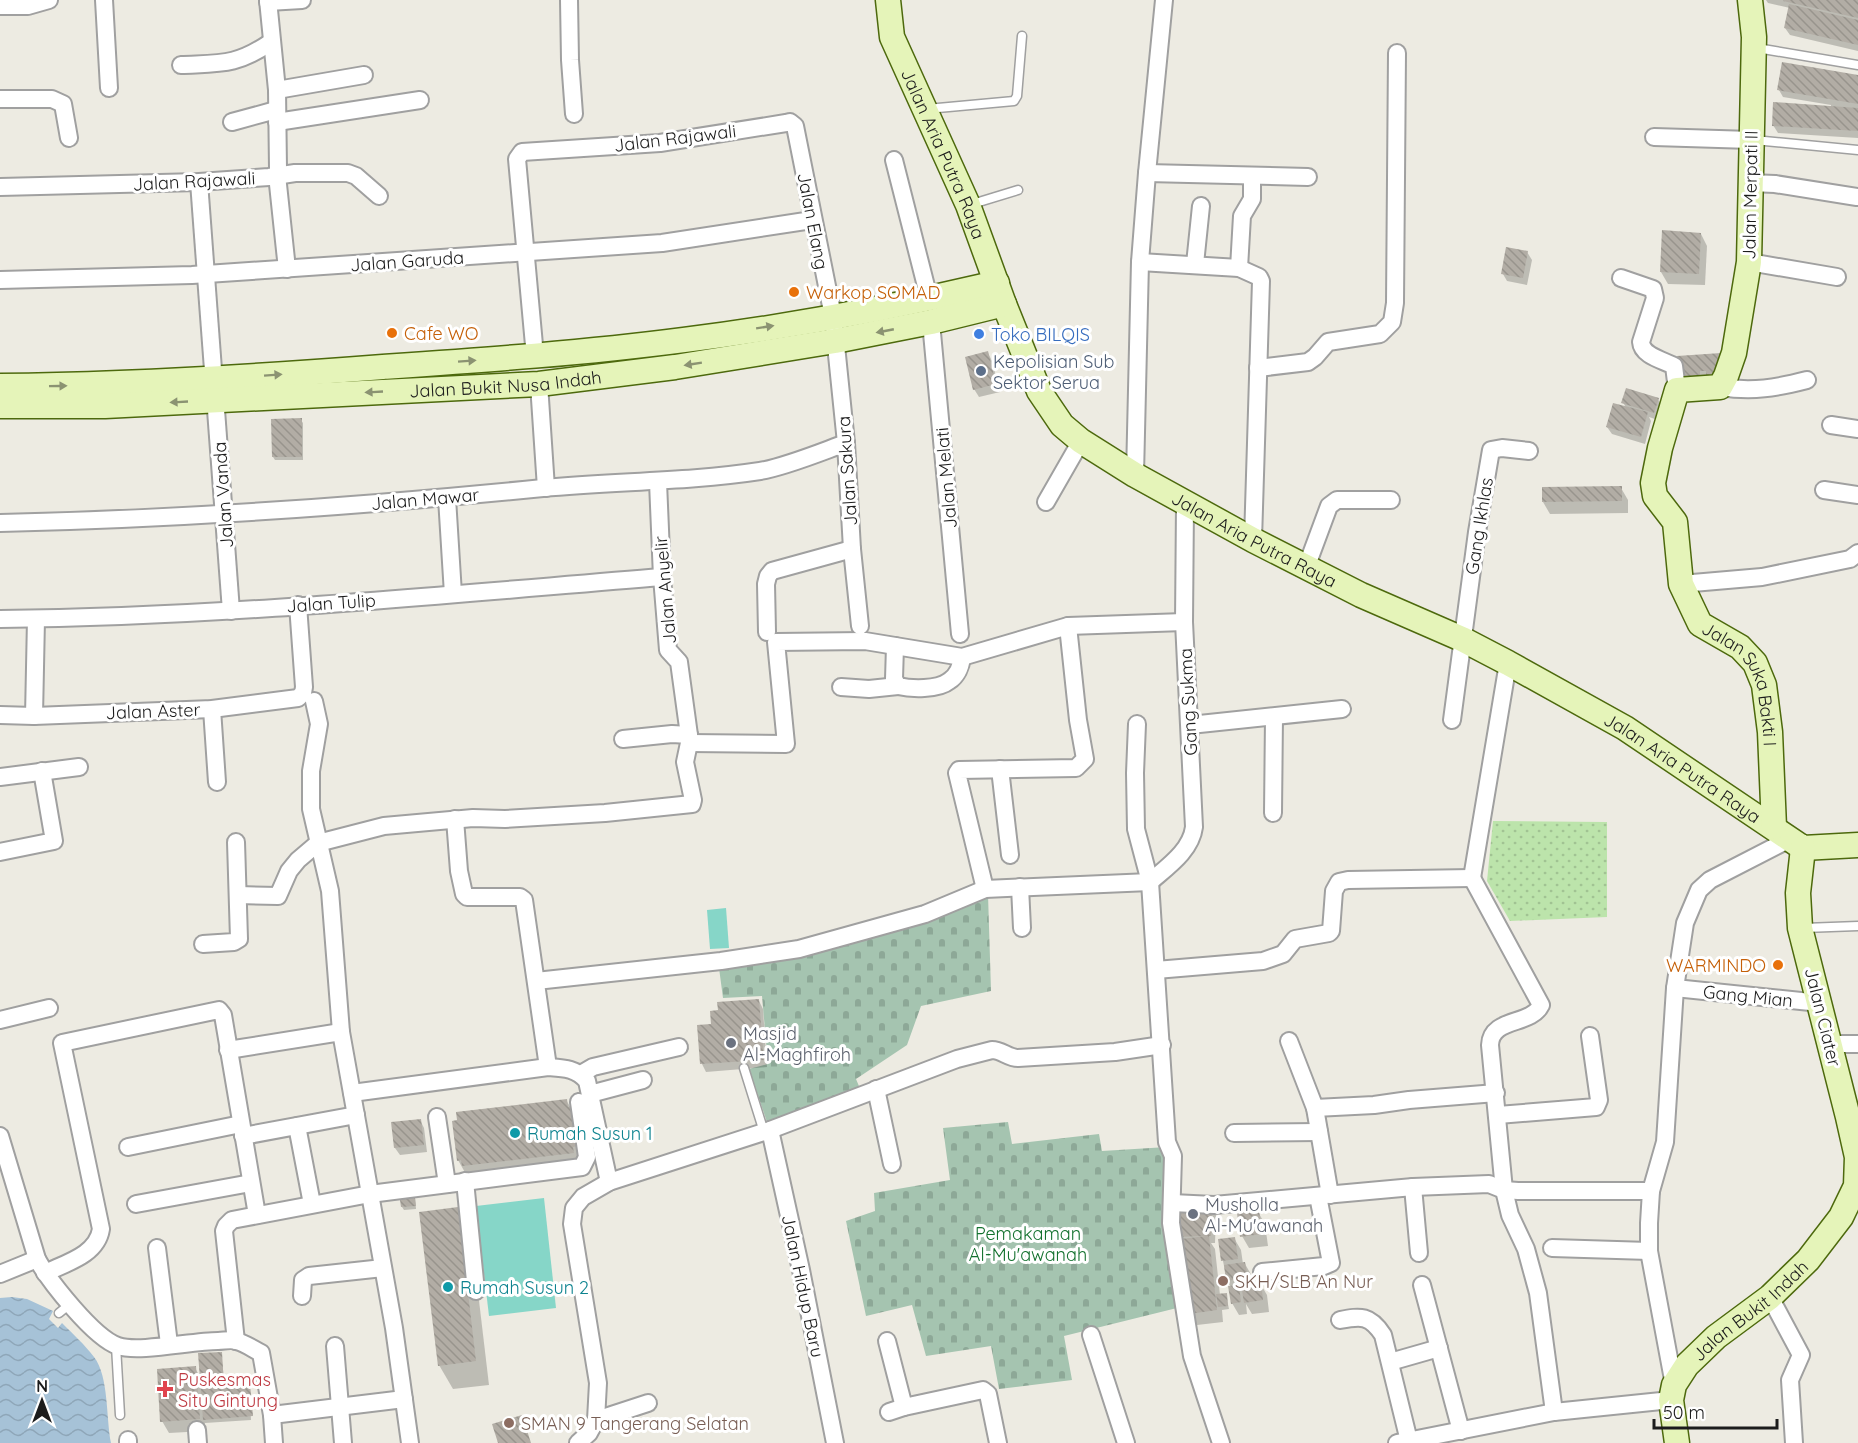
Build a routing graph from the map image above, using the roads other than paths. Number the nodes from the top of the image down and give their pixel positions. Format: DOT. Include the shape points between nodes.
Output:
graph roads {
  1 [pos="49,0"];
  2 [pos="104,0"];
  3 [pos="302,0"];
  4 [pos="569,0"];
  5 [pos="888,0"];
  6 [pos="1164,0"];
  7 [pos="1750,0"];
  8 [pos="268,1"];
  9 [pos="0,6"];
  10 [pos="1022,36"];
  11 [pos="271,42"];
  12 [pos="1754,48"];
  13 [pos="1397,53"];
  14 [pos="181,65"];
  15 [pos="1858,65"];
  16 [pos="364,75"];
  17 [pos="109,88"];
  18 [pos="277,90"];
  19 [pos="0,99"];
  20 [pos="420,100"];
  21 [pos="925,109"];
  22 [pos="574,114"];
  23 [pos="277,116"];
  24 [pos="232,122"];
  25 [pos="795,126"];
  26 [pos="1654,137"];
  27 [pos="69,138"];
  28 [pos="1750,140"];
  29 [pos="1858,150"];
  30 [pos="894,160"];
  31 [pos="1147,174"];
  32 [pos="277,175"];
  33 [pos="1252,176"];
  34 [pos="1308,177"];
  35 [pos="198,182"];
  36 [pos="1750,183"];
  37 [pos="0,187"];
  38 [pos="1018,190"];
  39 [pos="379,196"];
  40 [pos="1857,197"];
  41 [pos="968,205"];
  42 [pos="1201,206"];
  43 [pos="812,220"];
  44 [pos="526,253"];
  45 [pos="1140,261"];
  46 [pos="1749,262"];
  47 [pos="1195,264"];
  48 [pos="1239,268"];
  49 [pos="286,269"];
  50 [pos="206,274"];
  51 [pos="1837,277"];
  52 [pos="1621,278"];
  53 [pos="0,280"];
  54 [pos="1000,294"];
  55 [pos="929,298"];
  56 [pos="833,316"];
  57 [pos="932,322"];
  58 [pos="835,341"];
  59 [pos="535,356"];
  60 [pos="1258,368"];
  61 [pos="1808,380"];
  62 [pos="539,384"];
  63 [pos="0,386"];
  64 [pos="1720,387"];
  65 [pos="215,390"];
  66 [pos="1677,390"];
  67 [pos="0,406"];
  68 [pos="1831,425"];
  69 [pos="1858,429"];
  70 [pos="1081,441"];
  71 [pos="846,444"];
  72 [pos="1529,451"];
  73 [pos="1135,476"];
  74 [pos="658,482"];
  75 [pos="546,488"];
  76 [pos="1824,490"];
  77 [pos="1858,495"];
  78 [pos="447,498"];
  79 [pos="1391,500"];
  80 [pos="1046,502"];
  81 [pos="1185,504"];
  82 [pos="225,514"];
  83 [pos="0,523"];
  84 [pos="1252,540"];
  85 [pos="852,549"];
  86 [pos="1858,553"];
  87 [pos="1306,567"];
  88 [pos="662,577"];
  89 [pos="1681,584"];
  90 [pos="453,594"];
  91 [pos="298,605"];
  92 [pos="231,611"];
  93 [pos="0,619"];
  94 [pos="36,619"];
  95 [pos="1184,622"];
  96 [pos="860,626"];
  97 [pos="1068,626"];
  98 [pos="767,632"];
  99 [pos="960,634"];
  100 [pos="1462,639"];
  101 [pos="895,646"];
  102 [pos="962,657"];
  103 [pos="1508,663"];
  104 [pos="898,686"];
  105 [pos="841,687"];
  106 [pos="309,697"];
  107 [pos="212,709"];
  108 [pos="1342,709"];
  109 [pos="0,715"];
  110 [pos="34,716"];
  111 [pos="1274,717"];
  112 [pos="1452,720"];
  113 [pos="1137,723"];
  114 [pos="1190,725"];
  115 [pos="623,739"];
  116 [pos="689,739"];
  117 [pos="79,767"];
  118 [pos="1000,769"];
  119 [pos="42,771"];
  120 [pos="0,777"];
  121 [pos="217,782"];
  122 [pos="1273,813"];
  123 [pos="454,819"];
  124 [pos="1788,839"];
  125 [pos="236,842"];
  126 [pos="318,843"];
  127 [pos="1858,845"];
  128 [pos="0,852"];
  129 [pos="1010,855"];
  130 [pos="1472,878"];
  131 [pos="1150,882"];
  132 [pos="1020,887"];
  133 [pos="985,889"];
  134 [pos="238,895"];
  135 [pos="1858,926"];
  136 [pos="1023,928"];
  137 [pos="1800,928"];
  138 [pos="202,944"];
  139 [pos="1156,970"];
  140 [pos="536,981"];
  141 [pos="1676,988"];
  142 [pos="1820,1003"];
  143 [pos="49,1008"];
  144 [pos="0,1020"];
  145 [pos="341,1032"];
  146 [pos="1590,1036"];
  147 [pos="1289,1041"];
  148 [pos="1829,1044"];
  149 [pos="1858,1044"];
  150 [pos="1162,1046"];
  151 [pos="679,1047"];
  152 [pos="228,1050"];
  153 [pos="548,1067"];
  154 [pos="744,1068"];
  155 [pos="581,1074"];
  156 [pos="643,1080"];
  157 [pos="876,1089"];
  158 [pos="352,1093"];
  159 [pos="1496,1093"];
  160 [pos="585,1098"];
  161 [pos="1315,1108"];
  162 [pos="1498,1114"];
  163 [pos="356,1115"];
  164 [pos="437,1117"];
  165 [pos="1853,1117"];
  166 [pos="297,1126"];
  167 [pos="242,1130"];
  168 [pos="767,1131"];
  169 [pos="1319,1132"];
  170 [pos="1234,1133"];
  171 [pos="0,1136"];
  172 [pos="128,1147"];
  173 [pos="892,1164"];
  174 [pos="465,1181"];
  175 [pos="251,1182"];
  176 [pos="609,1182"];
  177 [pos="447,1184"];
  178 [pos="1413,1187"];
  179 [pos="1857,1187"];
  180 [pos="1504,1190"];
  181 [pos="1651,1191"];
  182 [pos="370,1194"];
  183 [pos="1324,1195"];
  184 [pos="1172,1203"];
  185 [pos="136,1204"];
  186 [pos="312,1204"];
  187 [pos="257,1215"];
  188 [pos="157,1248"];
  189 [pos="1552,1248"];
  190 [pos="1650,1251"];
  191 [pos="1419,1253"];
  192 [pos="39,1262"];
  193 [pos="383,1268"];
  194 [pos="1262,1272"];
  195 [pos="0,1274"];
  196 [pos="1422,1285"];
  197 [pos="476,1291"];
  198 [pos="302,1296"];
  199 [pos="1770,1297"];
  200 [pos="1340,1320"];
  201 [pos="1091,1335"];
  202 [pos="236,1341"];
  203 [pos="887,1341"];
  204 [pos="169,1344"];
  205 [pos="116,1346"];
  206 [pos="335,1346"];
  207 [pos="1439,1348"];
  208 [pos="1398,1360"];
  209 [pos="1672,1393"];
  210 [pos="404,1399"];
  211 [pos="648,1404"];
  212 [pos="340,1407"];
  213 [pos="1554,1412"];
  214 [pos="120,1415"];
  215 [pos="272,1415"];
  216 [pos="596,1420"];
  217 [pos="1461,1431"];
  218 [pos="1403,1442"];
  219 [pos="274,1443"];
  220 [pos="343,1443"];
  221 [pos="410,1443"];
  222 [pos="578,1443"];
  223 [pos="835,1443"];
  224 [pos="998,1443"];
  225 [pos="1126,1443"];
  226 [pos="1221,1443"];
  227 [pos="1677,1443"];
  228 [pos="1794,1443"];
  1 -- 9 [label="street" via="28,6"];
  2 -- 17 [label="street"];
  3 -- 8 [label="street"];
  4 -- 22 [label="street"];
  5 -- 21 [label="street, Jalan Aria Putra Raya" via="892,37"];
  6 -- 31 [label="street"];
  7 -- 12 [label="street, Jalan Merpati II"];
  8 -- 11 [label="street"];
  10 -- 21 [label="lane" via="1014,101"];
  11 -- 14 [label="street" via="252,55 231,62"];
  11 -- 18 [label="street"];
  12 -- 15 [label="lane"];
  12 -- 28 [label="street, Jalan Merpati II"];
  13 -- 60 [label="street" via="1392,322 1380,334 1328,342 1308,362"];
  16 -- 18 [label="street"];
  18 -- 23 [label="street"];
  19 -- 27 [label="street" via="58,101 63,104"];
  20 -- 23 [label="street"];
  21 -- 41 [label="street, Jalan Aria Putra Raya"];
  23 -- 24 [label="street"];
  23 -- 32 [label="street"];
  25 -- 43 [label="street, Jalan Elang"];
  25 -- 44 [label="street, Jalan Rajawali" via="790,122 660,143 526,150 517,159"];
  26 -- 28 [label="street"];
  28 -- 29 [label="lane"];
  28 -- 36 [label="street, Jalan Merpati II"];
  30 -- 55 [label="street"];
  31 -- 33 [label="street"];
  31 -- 45 [label="street"];
  32 -- 35 [label="street, Jalan Rajawali"];
  32 -- 39 [label="street, Jalan Rajawali" via="348,174"];
  32 -- 49 [label="street"];
  33 -- 34 [label="street"];
  33 -- 48 [label="street" via="1252,199 1242,216"];
  35 -- 37 [label="street, Jalan Rajawali"];
  35 -- 50 [label="street, Jalan Vanda"];
  36 -- 40 [label="street" via="1775,183"];
  36 -- 46 [label="street, Jalan Merpati II"];
  38 -- 41 [label="lane"];
  41 -- 54 [label="street, Jalan Aria Putra Raya"];
  42 -- 47 [label="street"];
  43 -- 44 [label="street, Jalan Garuda" via="662,243"];
  43 -- 56 [label="street, Jalan Elang"];
  44 -- 49 [label="street, Jalan Garuda"];
  44 -- 59 [label="street"];
  45 -- 47 [label="street"];
  45 -- 73 [label="street"];
  46 -- 51 [label="street"];
  46 -- 64 [label="street, Jalan Merpati II" via="1734,353"];
  47 -- 48 [label="street"];
  48 -- 60 [label="street" via="1259,277 1262,284"];
  49 -- 50 [label="street, Jalan Garuda"];
  50 -- 53 [label="street, Jalan Garuda"];
  50 -- 65 [label="street, Jalan Vanda"];
  52 -- 66 [label="street" via="1653,289 1655,298 1641,347 1674,366"];
  54 -- 55 [label="street, Jalan Bukit Nusa Indah"];
  54 -- 57 [label="street, Jalan Bukit Nusa Indah"];
  54 -- 70 [label="street, Jalan Aria Putra Raya" via="1039,392 1062,425"];
  55 -- 56 [label="street, Jalan Bukit Nusa Indah"];
  56 -- 58 [label="street, Jalan Sakura"];
  59 -- 56 [label="street, Jalan Bukit Nusa Indah, one-way" via="686,340"];
  57 -- 58 [label="street, Jalan Bukit Nusa Indah, one-way"];
  57 -- 99 [label="street, Jalan Melati"];
  58 -- 62 [label="street, Jalan Bukit Nusa Indah, one-way"];
  58 -- 71 [label="street, Jalan Sakura"];
  65 -- 59 [label="street, Jalan Bukit Nusa Indah, one-way"];
  60 -- 84 [label="street"];
  61 -- 64 [label="street" via="1771,389 1742,391"];
  62 -- 65 [label="street, Jalan Bukit Nusa Indah, one-way"];
  62 -- 75 [label="street"];
  63 -- 65 [label="street, Jalan Bukit Nusa Indah, one-way"];
  64 -- 66 [label="street"];
  65 -- 67 [label="street, Jalan Bukit Nusa Indah, one-way" via="105,406"];
  65 -- 82 [label="street, Jalan Vanda"];
  66 -- 89 [label="street, Jalan Suka Bakti I" via="1653,483 1655,496 1675,522"];
  68 -- 69 [label="street"];
  70 -- 73 [label="street, Jalan Aria Putra Raya"];
  70 -- 80 [label="street"];
  71 -- 74 [label="street, Jalan Mawar" via="762,471"];
  71 -- 85 [label="street, Jalan Sakura"];
  72 -- 100 [label="street, Gang Ikhlas" via="1491,450"];
  73 -- 81 [label="street, Jalan Aria Putra Raya"];
  74 -- 75 [label="street, Jalan Mawar"];
  74 -- 88 [label="street, Jalan Anyelir"];
  75 -- 78 [label="street, Jalan Mawar"];
  76 -- 77 [label="street"];
  78 -- 82 [label="street, Jalan Mawar"];
  78 -- 90 [label="street"];
  79 -- 87 [label="street" via="1337,500 1329,506"];
  81 -- 84 [label="street, Jalan Aria Putra Raya"];
  81 -- 95 [label="street, Gang Sukma"];
  82 -- 83 [label="street, Jalan Mawar"];
  82 -- 92 [label="street, Jalan Vanda"];
  84 -- 87 [label="street, Jalan Aria Putra Raya"];
  85 -- 96 [label="street, Jalan Sakura"];
  85 -- 98 [label="street" via="772,571 766,584"];
  86 -- 89 [label="street" via="1850,559 1762,577"];
  87 -- 100 [label="street, Jalan Aria Putra Raya"];
  88 -- 90 [label="street, Jalan Tulip"];
  88 -- 116 [label="street, Jalan Anyelir" via="668,650 679,662"];
  89 -- 124 [label="street, Jalan Suka Bakti I" via="1700,624 1740,647 1755,663 1764,685"];
  90 -- 91 [label="street, Jalan Tulip"];
  91 -- 92 [label="street, Jalan Tulip"];
  91 -- 106 [label="street" via="304,687"];
  92 -- 94 [label="street, Jalan Tulip"];
  93 -- 94 [label="street, Jalan Tulip"];
  94 -- 110 [label="street"];
  95 -- 97 [label="street"];
  95 -- 114 [label="street, Gang Sukma"];
  97 -- 102 [label="street"];
  97 -- 118 [label="street" via="1084,759 1076,768"];
  100 -- 103 [label="street, Jalan Aria Putra Raya"];
  100 -- 112 [label="street"];
  101 -- 102 [label="street"];
  101 -- 104 [label="street" via="894,679"];
  101 -- 116 [label="street" via="865,641 776,642 786,744"];
  102 -- 104 [label="street" via="949,682 937,686"];
  103 -- 124 [label="street, Jalan Aria Putra Raya" via="1625,728"];
  103 -- 130 [label="street"];
  104 -- 105 [label="street"];
  106 -- 107 [label="street, Jalan Aster"];
  106 -- 126 [label="street" via="319,724 311,771 311,809"];
  107 -- 110 [label="street, Jalan Aster"];
  107 -- 121 [label="street"];
  108 -- 111 [label="street"];
  109 -- 110 [label="street, Jalan Aster"];
  111 -- 114 [label="street"];
  111 -- 122 [label="street"];
  113 -- 131 [label="street" via="1136,829"];
  114 -- 131 [label="street, Gang Sukma" via="1193,837"];
  115 -- 116 [label="street" via="672,734"];
  116 -- 123 [label="street, Jalan Anyelir" via="685,762 693,800 688,805 506,819"];
  117 -- 119 [label="street"];
  118 -- 129 [label="street"];
  118 -- 133 [label="street" via="959,770 957,776"];
  119 -- 120 [label="street"];
  119 -- 128 [label="street" via="54,841"];
  123 -- 126 [label="street" via="384,826"];
  123 -- 140 [label="street" via="464,894 472,898 524,900"];
  124 -- 127 [label="street"];
  124 -- 137 [label="street, Jalan Ciater"];
  124 -- 141 [label="street" via="1710,880 1699,890 1685,922"];
  125 -- 134 [label="street"];
  126 -- 134 [label="street" via="289,871 278,896"];
  126 -- 145 [label="street" via="330,891"];
  130 -- 139 [label="street" via="1339,882 1334,891 1329,933 1295,939 1283,954 1263,961"];
  130 -- 159 [label="street" via="1540,1005 1536,1012 1496,1030 1491,1037"];
  131 -- 132 [label="street"];
  131 -- 139 [label="street"];
  132 -- 133 [label="street"];
  132 -- 136 [label="street"];
  133 -- 140 [label="street" via="925,914 799,949"];
  134 -- 138 [label="street" via="237,942"];
  135 -- 137 [label="lane"];
  137 -- 142 [label="street, Jalan Ciater"];
  139 -- 150 [label="street"];
  140 -- 153 [label="street"];
  141 -- 142 [label="street, Gang Mian"];
  141 -- 181 [label="street" via="1665,1142"];
  142 -- 148 [label="street, Jalan Ciater"];
  143 -- 144 [label="street"];
  145 -- 152 [label="street"];
  145 -- 158 [label="street"];
  146 -- 162 [label="street" via="1599,1100 1596,1107"];
  147 -- 161 [label="street"];
  148 -- 149 [label="street"];
  148 -- 165 [label="street, Jalan Ciater"];
  150 -- 157 [label="street" via="1018,1058 992,1050"];
  150 -- 184 [label="street" via="1167,1142 1173,1156"];
  151 -- 155 [label="street" via="593,1067"];
  152 -- 167 [label="street"];
  152 -- 192 [label="street" via="219,1010 62,1043 101,1229 94,1247 86,1253"];
  153 -- 155 [label="street"];
  153 -- 158 [label="street"];
  154 -- 168 [label="lane"];
  155 -- 160 [label="street" via="587,1081"];
  156 -- 160 [label="street"];
  157 -- 168 [label="street"];
  157 -- 173 [label="street"];
  158 -- 163 [label="street"];
  159 -- 161 [label="street"];
  159 -- 162 [label="street"];
  160 -- 174 [label="street" via="587,1157 582,1167"];
  160 -- 176 [label="street"];
  161 -- 169 [label="street"];
  162 -- 180 [label="street"];
  163 -- 166 [label="street"];
  163 -- 182 [label="street"];
  164 -- 177 [label="street"];
  165 -- 179 [label="street, Jalan Ciater"];
  166 -- 167 [label="street"];
  166 -- 186 [label="street"];
  167 -- 172 [label="street"];
  167 -- 175 [label="street"];
  168 -- 176 [label="street"];
  168 -- 223 [label="street, Jalan Hidup Baru" via="801,1270"];
  169 -- 170 [label="street"];
  169 -- 183 [label="street"];
  171 -- 192 [label="street"];
  174 -- 177 [label="street"];
  174 -- 197 [label="street"];
  175 -- 185 [label="street"];
  175 -- 187 [label="street"];
  176 -- 216 [label="street" via="583,1197 572,1215 598,1383"];
  177 -- 182 [label="street"];
  178 -- 180 [label="street" via="1489,1184"];
  178 -- 183 [label="street"];
  178 -- 191 [label="street"];
  179 -- 199 [label="street, Jalan Bukit Indah" via="1828,1236"];
  180 -- 181 [label="street"];
  180 -- 213 [label="street" via="1538,1293"];
  181 -- 190 [label="street"];
  182 -- 186 [label="street"];
  182 -- 193 [label="street"];
  183 -- 184 [label="street" via="1214,1205"];
  183 -- 194 [label="street" via="1331,1263"];
  184 -- 226 [label="street" via="1171,1223 1192,1356"];
  186 -- 187 [label="street"];
  187 -- 202 [label="street" via="232,1220 224,1231"];
  188 -- 204 [label="street"];
  189 -- 190 [label="street"];
  190 -- 209 [label="street"];
  192 -- 195 [label="street"];
  192 -- 205 [label="street" via="65,1309"];
  193 -- 198 [label="street" via="309,1276 303,1280"];
  193 -- 210 [label="street"];
  196 -- 207 [label="street"];
  199 -- 209 [label="street, Jalan Bukit Indah" via="1701,1351 1687,1365"];
  199 -- 228 [label="street" via="1801,1355 1790,1380"];
  200 -- 218 [label="street" via="1368,1319 1383,1335"];
  201 -- 225 [label="street"];
  202 -- 204 [label="street"];
  202 -- 215 [label="street" via="261,1353"];
  203 -- 224 [label="street" via="896,1409 983,1390 988,1394"];
  204 -- 205 [label="street"];
  205 -- 214 [label="lane"];
  206 -- 212 [label="street"];
  207 -- 208 [label="street"];
  207 -- 217 [label="street"];
  209 -- 213 [label="street"];
  209 -- 227 [label="street"];
  210 -- 212 [label="street"];
  210 -- 221 [label="street"];
  211 -- 216 [label="street"];
  212 -- 215 [label="street"];
  212 -- 220 [label="street"];
  213 -- 217 [label="street"];
  215 -- 219 [label="street"];
  216 -- 222 [label="street"];
  217 -- 218 [label="street"];
}
